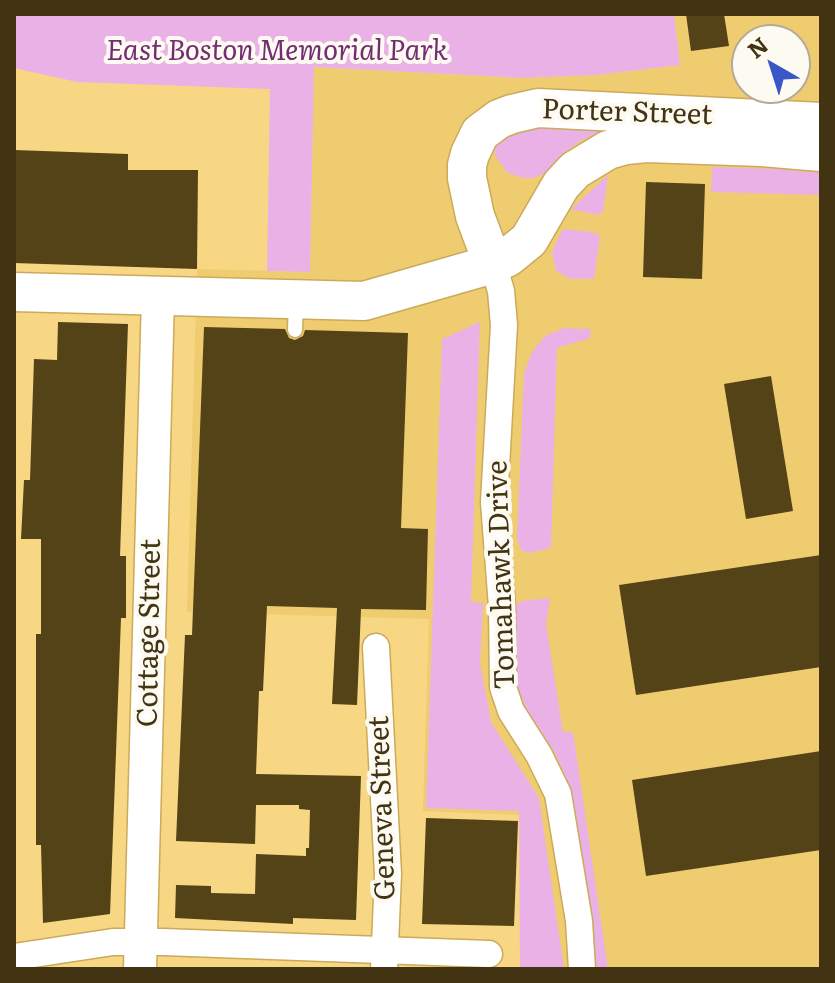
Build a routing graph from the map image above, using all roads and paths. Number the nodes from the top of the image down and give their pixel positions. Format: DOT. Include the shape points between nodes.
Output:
graph roads {
  1 [pos="821,122"];
  2 [pos="821,152"];
  3 [pos="468,189"];
  4 [pos="550,202"];
  5 [pos="493,264"];
  6 [pos="14,292"];
  7 [pos="158,296"];
  8 [pos="376,647"];
  9 [pos="489,954"];
  10 [pos="140,956"];
  11 [pos="14,957"];
  12 [pos="385,959"];
  13 [pos="582,969"];
  1 -- 3 [label="main road, Porter Street" via="524,110 480,133 470,154"];
  2 -- 4 [label="main road, Porter Street" via="626,145 575,170"];
  3 -- 4 [label="main road" via="490,215 503,219 519,220"];
  3 -- 5 [label="main road, Porter Street"];
  4 -- 5 [label="main road, Porter Street" via="529,240"];
  5 -- 7 [label="main road, Porter Street" via="296,315"];
  5 -- 13 [label="street, Tomahawk Drive" via="504,325 494,502 503,687 558,794"];
  6 -- 7 [label="main road, Porter Street"];
  7 -- 10 [label="street, Cottage Street"];
  8 -- 12 [label="street, Geneva Street" via="388,874"];
  9 -- 12 [label="street"];
  10 -- 11 [label="street" via="113,942"];
  10 -- 12 [label="street"];
}
